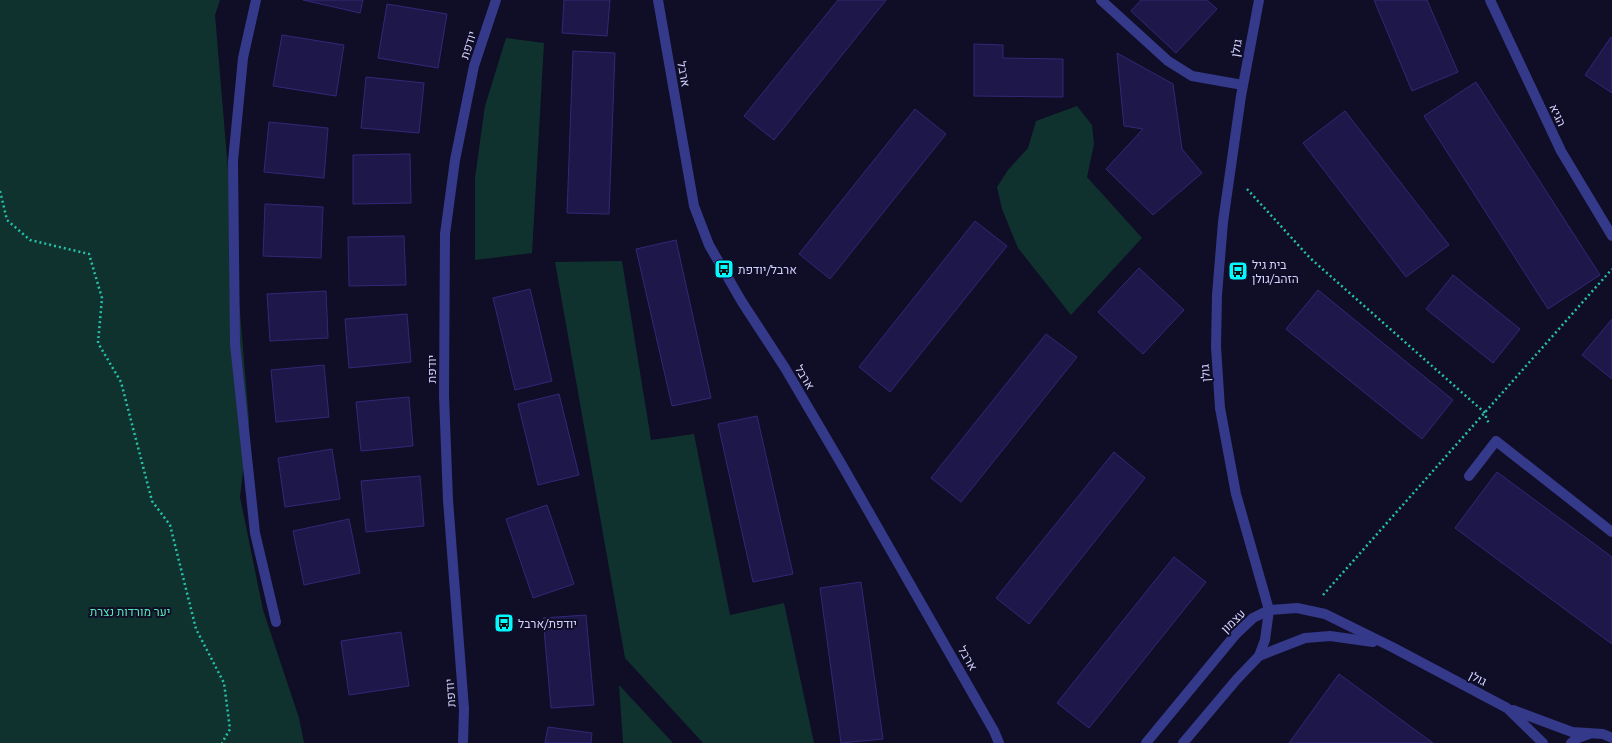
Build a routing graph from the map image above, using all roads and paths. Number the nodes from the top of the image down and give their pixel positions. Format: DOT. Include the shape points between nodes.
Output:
graph roads {
  1 [pos="256,0"];
  2 [pos="496,0"];
  3 [pos="658,0"];
  4 [pos="1102,0"];
  5 [pos="1259,0"];
  6 [pos="1490,0"];
  7 [pos="1243,85"];
  8 [pos="1230,171"];
  9 [pos="0,191"];
  10 [pos="1612,236"];
  11 [pos="1612,269"];
  12 [pos="1484,412"];
  13 [pos="1496,441"];
  14 [pos="1469,476"];
  15 [pos="1612,532"];
  16 [pos="1269,610"];
  17 [pos="1309,611"];
  18 [pos="276,622"];
  19 [pos="1392,647"];
  20 [pos="1259,656"];
  21 [pos="1507,708"];
  22 [pos="1590,734"];
  23 [pos="1612,738"];
  24 [pos="222,743"];
  25 [pos="463,743"];
  26 [pos="999,743"];
  27 [pos="1146,743"];
  28 [pos="1183,743"];
  29 [pos="1543,743"];
  30 [pos="1571,743"];
  1 -- 18 [label="street" via="242,58 233,161 235,344 255,533"];
  2 -- 25 [label="street, יודפת" via="474,66 455,160 445,234 444,396 447,484 464,709"];
  3 -- 26 [label="street, ארבל" via="694,206 709,245 842,465"];
  4 -- 7 [label="street" via="1168,61 1192,76"];
  5 -- 7 [label="street, גולן"];
  6 -- 10 [label="street, הגיא" via="1561,151"];
  7 -- 8 [label="street, גולן"];
  8 -- 12 [label="path" via="1310,258"];
  8 -- 16 [label="street, גולן" via="1223,222 1218,295 1216,347 1220,408 1236,494"];
  9 -- 24 [label="path" via="7,220 30,240 89,254 102,298 98,343 121,382 152,501 170,525 196,629 224,684 230,729"];
  11 -- 12 [label="path"];
  12 -- 13 [label="path"];
  12 -- 17 [label="path"];
  13 -- 14 [label="street"];
  13 -- 15 [label="street"];
  16 -- 17 [label="street, גולן" via="1297,608"];
  16 -- 20 [label="street" via="1265,640"];
  16 -- 27 [label="street, עצמון" via="1253,618 1236,634"];
  17 -- 19 [label="street, גולן" via="1325,614"];
  19 -- 20 [label="street, גולן" via="1363,639 1330,636 1305,638"];
  19 -- 21 [label="street, גולן"];
  20 -- 28 [label="street"];
  21 -- 22 [label="street" via="1572,732"];
  21 -- 29 [label="street, גולן"];
  22 -- 23 [label="street" via="1603,734"];
  22 -- 30 [label="street"];
}
